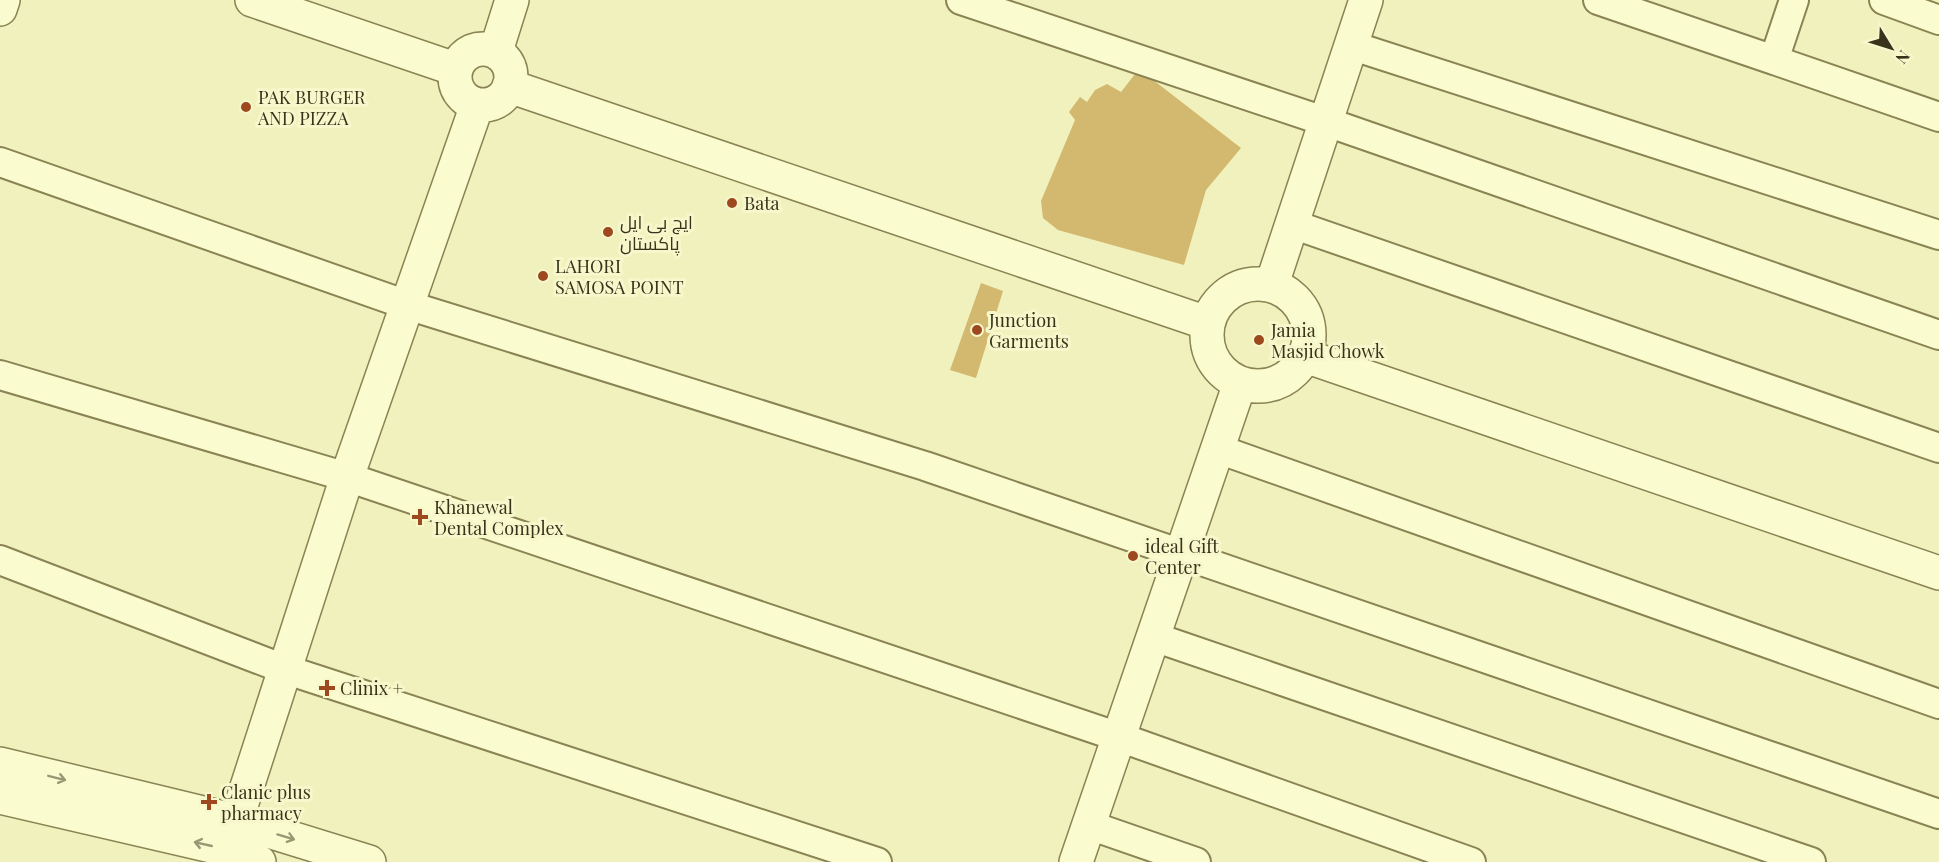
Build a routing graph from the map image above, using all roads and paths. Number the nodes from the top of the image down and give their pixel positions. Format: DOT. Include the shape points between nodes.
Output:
graph roads {
  1 [pos="3,0"];
  2 [pos="252,0"];
  3 [pos="512,0"];
  4 [pos="961,0"];
  5 [pos="1366,0"];
  6 [pos="1598,0"];
  7 [pos="1794,0"];
  8 [pos="1884,0"];
  9 [pos="0,9"];
  10 [pos="1939,20"];
  11 [pos="1350,45"];
  12 [pos="496,51"];
  13 [pos="1774,60"];
  14 [pos="455,69"];
  15 [pos="509,87"];
  16 [pos="477,105"];
  17 [pos="1939,117"];
  18 [pos="1324,121"];
  19 [pos="0,162"];
  20 [pos="1292,224"];
  21 [pos="1939,235"];
  22 [pos="1272,285"];
  23 [pos="407,305"];
  24 [pos="1207,323"];
  25 [pos="1939,335"];
  26 [pos="1305,356"];
  27 [pos="0,375"];
  28 [pos="1240,383"];
  29 [pos="1939,448"];
  30 [pos="1218,449"];
  31 [pos="347,477"];
  32 [pos="1183,555"];
  33 [pos="0,560"];
  34 [pos="1939,573"];
  35 [pos="1154,637"];
  36 [pos="284,669"];
  37 [pos="1939,704"];
  38 [pos="1119,737"];
  39 [pos="0,764"];
  40 [pos="0,797"];
  41 [pos="1939,814"];
  42 [pos="236,821"];
  43 [pos="1089,825"];
  44 [pos="259,862"];
  45 [pos="369,862"];
  46 [pos="877,862"];
  47 [pos="1076,862"];
  48 [pos="1196,862"];
  49 [pos="1471,862"];
  50 [pos="1811,862"];
  1 -- 9 [label="street"];
  2 -- 14 [label="street"];
  3 -- 12 [label="street"];
  4 -- 18 [label="street"];
  5 -- 11 [label="street"];
  6 -- 13 [label="street"];
  7 -- 13 [label="street"];
  8 -- 10 [label="street"];
  11 -- 18 [label="street"];
  11 -- 21 [label="street"];
  12 -- 14 [label="street" via="471,51"];
  12 -- 15 [label="street" via="510,70"];
  13 -- 17 [label="street"];
  14 -- 16 [label="street" via="454,79 461,96"];
  15 -- 16 [label="street" via="500,99"];
  15 -- 24 [label="street"];
  16 -- 23 [label="street"];
  18 -- 20 [label="street"];
  18 -- 25 [label="street"];
  19 -- 23 [label="street"];
  20 -- 22 [label="street"];
  20 -- 29 [label="street"];
  22 -- 24 [label="street" via="1238,286 1213,308"];
  22 -- 26 [label="street" via="1288,292 1308,321"];
  23 -- 31 [label="street"];
  23 -- 32 [label="street" via="925,466"];
  24 -- 28 [label="street" via="1210,356 1220,370"];
  26 -- 28 [label="street" via="1295,371 1281,381 1265,386"];
  26 -- 34 [label="street"];
  27 -- 31 [label="street"];
  28 -- 30 [label="street"];
  30 -- 32 [label="street"];
  30 -- 37 [label="street"];
  31 -- 36 [label="street"];
  31 -- 38 [label="street"];
  32 -- 35 [label="street"];
  32 -- 41 [label="street"];
  33 -- 36 [label="street"];
  35 -- 38 [label="street"];
  35 -- 50 [label="street"];
  36 -- 42 [label="street"];
  36 -- 46 [label="street"];
  38 -- 43 [label="street"];
  38 -- 49 [label="street"];
  39 -- 42 [label="street, one-way"];
  44 -- 40 [label="street, one-way" via="220,848"];
  42 -- 45 [label="street, one-way"];
  43 -- 47 [label="street"];
  43 -- 48 [label="street"];
}
